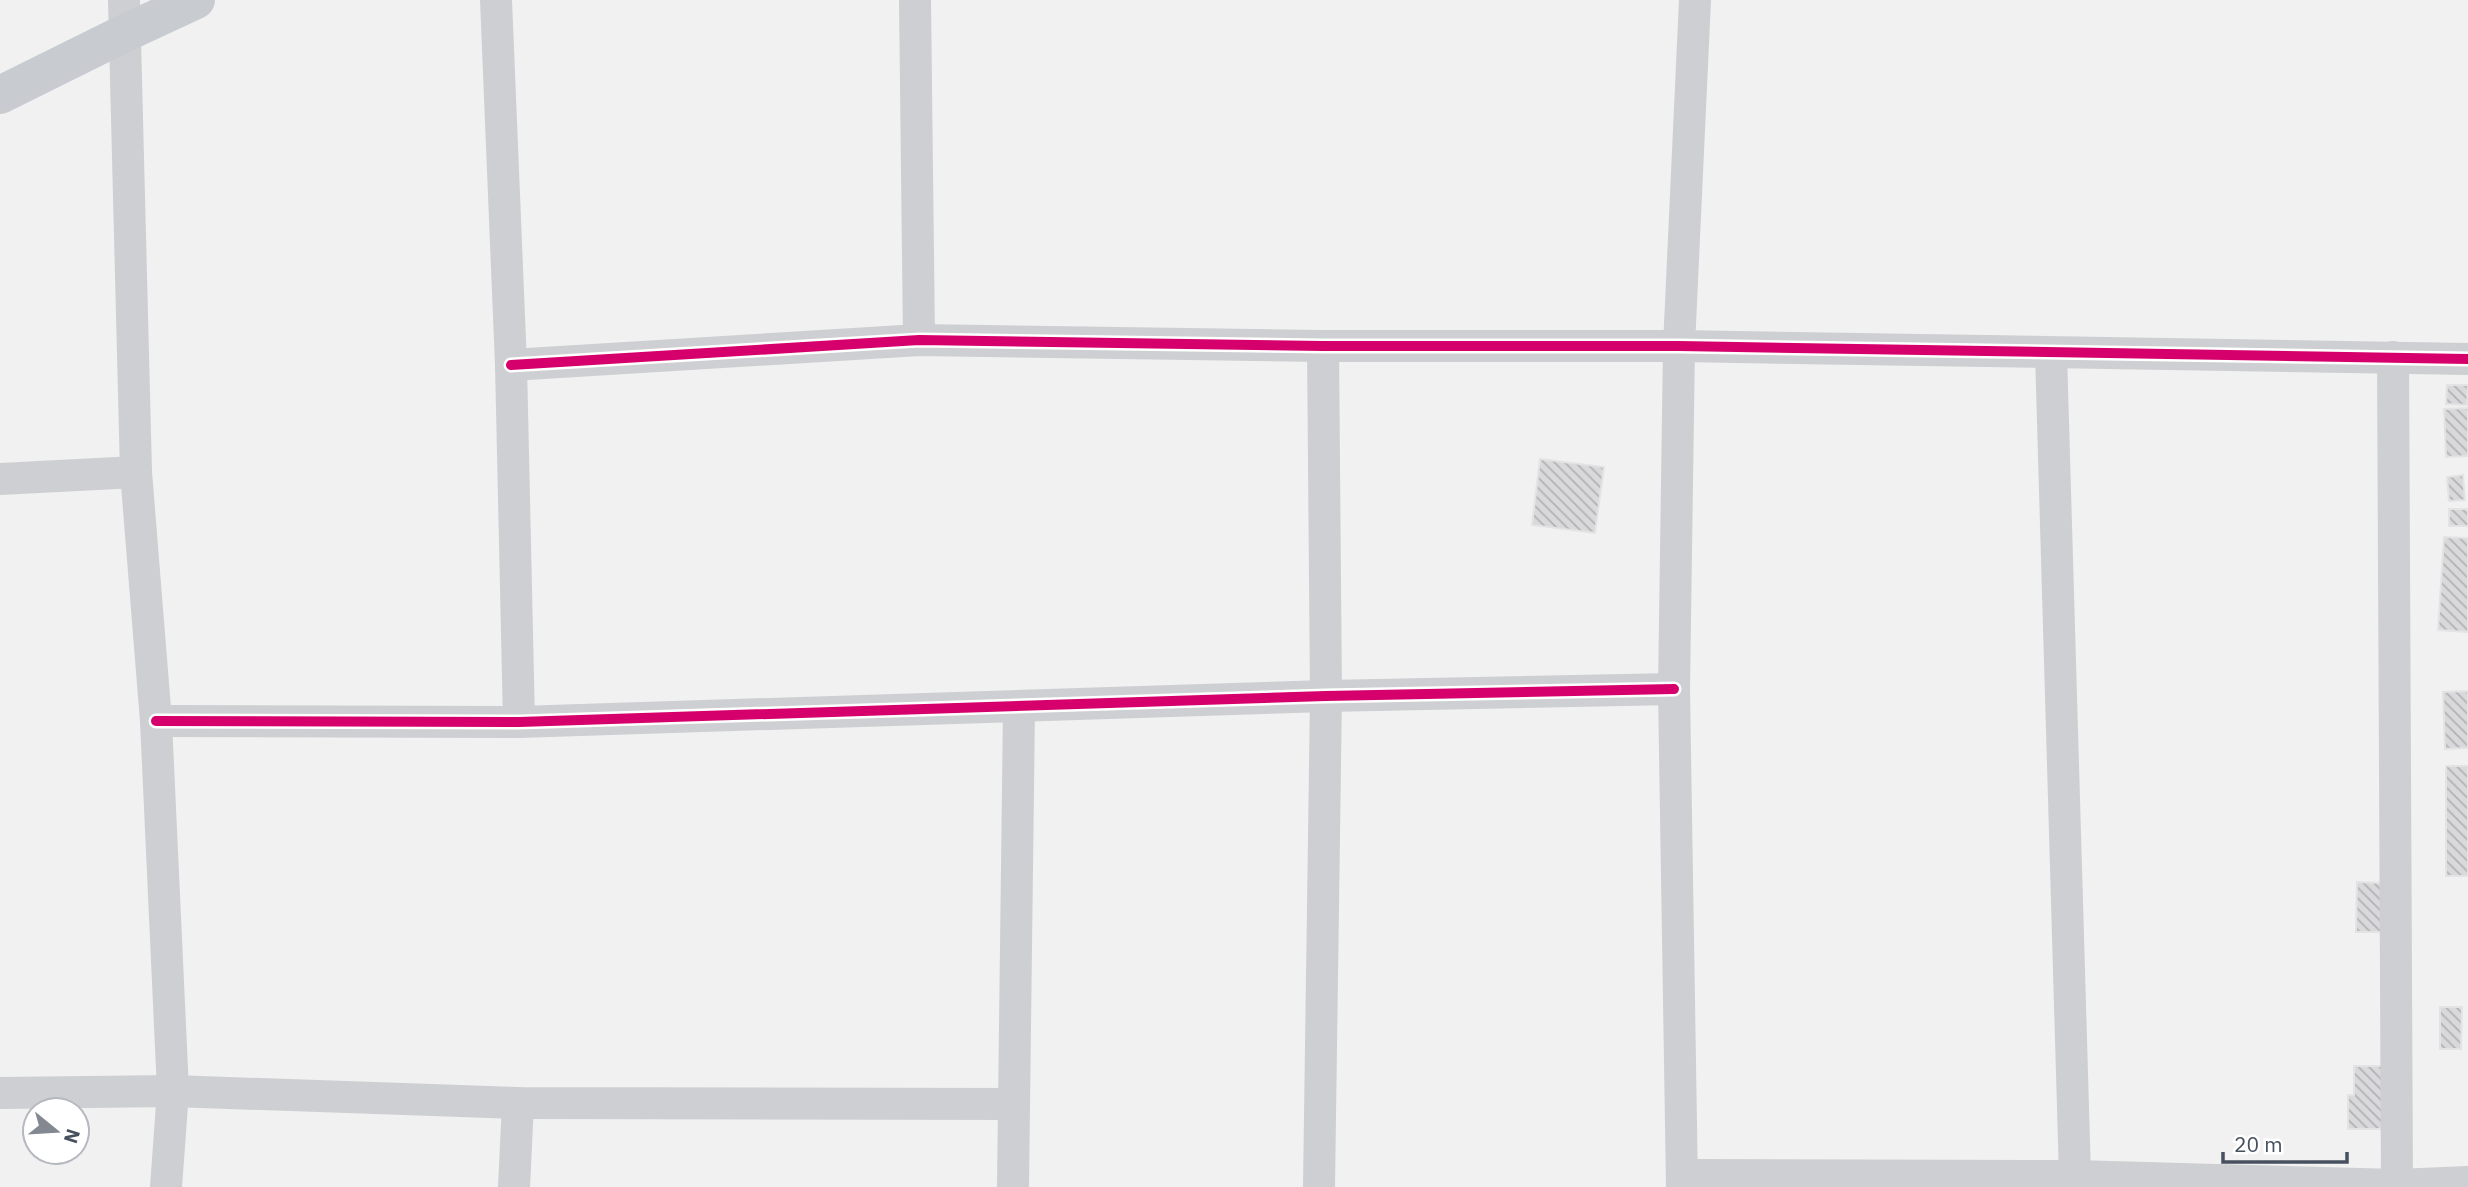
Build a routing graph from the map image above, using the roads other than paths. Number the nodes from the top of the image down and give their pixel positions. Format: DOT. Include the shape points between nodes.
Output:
graph roads {
  1 [pos="196,0"];
  2 [pos="496,0"];
  3 [pos="915,0"];
  4 [pos="1695,0"];
  5 [pos="124,16"];
  6 [pos="0,95"];
  7 [pos="919,340"];
  8 [pos="1323,346"];
  9 [pos="1679,346"];
  10 [pos="2051,353"];
  11 [pos="2393,357"];
  12 [pos="2468,359"];
  13 [pos="511,365"];
  14 [pos="136,472"];
  15 [pos="0,479"];
  16 [pos="1674,689"];
  17 [pos="1326,696"];
  18 [pos="1019,706"];
  19 [pos="156,721"];
  20 [pos="519,722"];
  21 [pos="173,1091"];
  22 [pos="0,1093"];
  23 [pos="518,1103"];
  24 [pos="1014,1104"];
  25 [pos="2075,1176"];
  26 [pos="1682,1181"];
  27 [pos="2468,1182"];
  28 [pos="2397,1185"];
  29 [pos="166,1187"];
  30 [pos="514,1187"];
  31 [pos="1013,1187"];
  32 [pos="1319,1187"];
  1 -- 5 [label="main road"];
  2 -- 13 [label="street"];
  3 -- 7 [label="street"];
  4 -- 9 [label="street"];
  5 -- 6 [label="main road"];
  5 -- 14 [label="street"];
  7 -- 8 [label="street"];
  7 -- 13 [label="street"];
  8 -- 9 [label="street"];
  8 -- 17 [label="street"];
  9 -- 10 [label="street"];
  9 -- 16 [label="street"];
  10 -- 11 [label="street"];
  10 -- 25 [label="street"];
  11 -- 12 [label="street"];
  11 -- 28 [label="street"];
  13 -- 20 [label="street"];
  14 -- 15 [label="street"];
  14 -- 19 [label="street"];
  16 -- 17 [label="street"];
  16 -- 26 [label="street"];
  17 -- 18 [label="street"];
  17 -- 32 [label="street"];
  18 -- 20 [label="street"];
  18 -- 24 [label="street"];
  19 -- 20 [label="street"];
  19 -- 21 [label="street"];
  21 -- 22 [label="street"];
  21 -- 23 [label="street"];
  21 -- 29 [label="street"];
  23 -- 24 [label="street"];
  23 -- 30 [label="street"];
  24 -- 31 [label="street"];
  25 -- 26 [label="street"];
  25 -- 28 [label="street"];
  27 -- 28 [label="street"];
}
